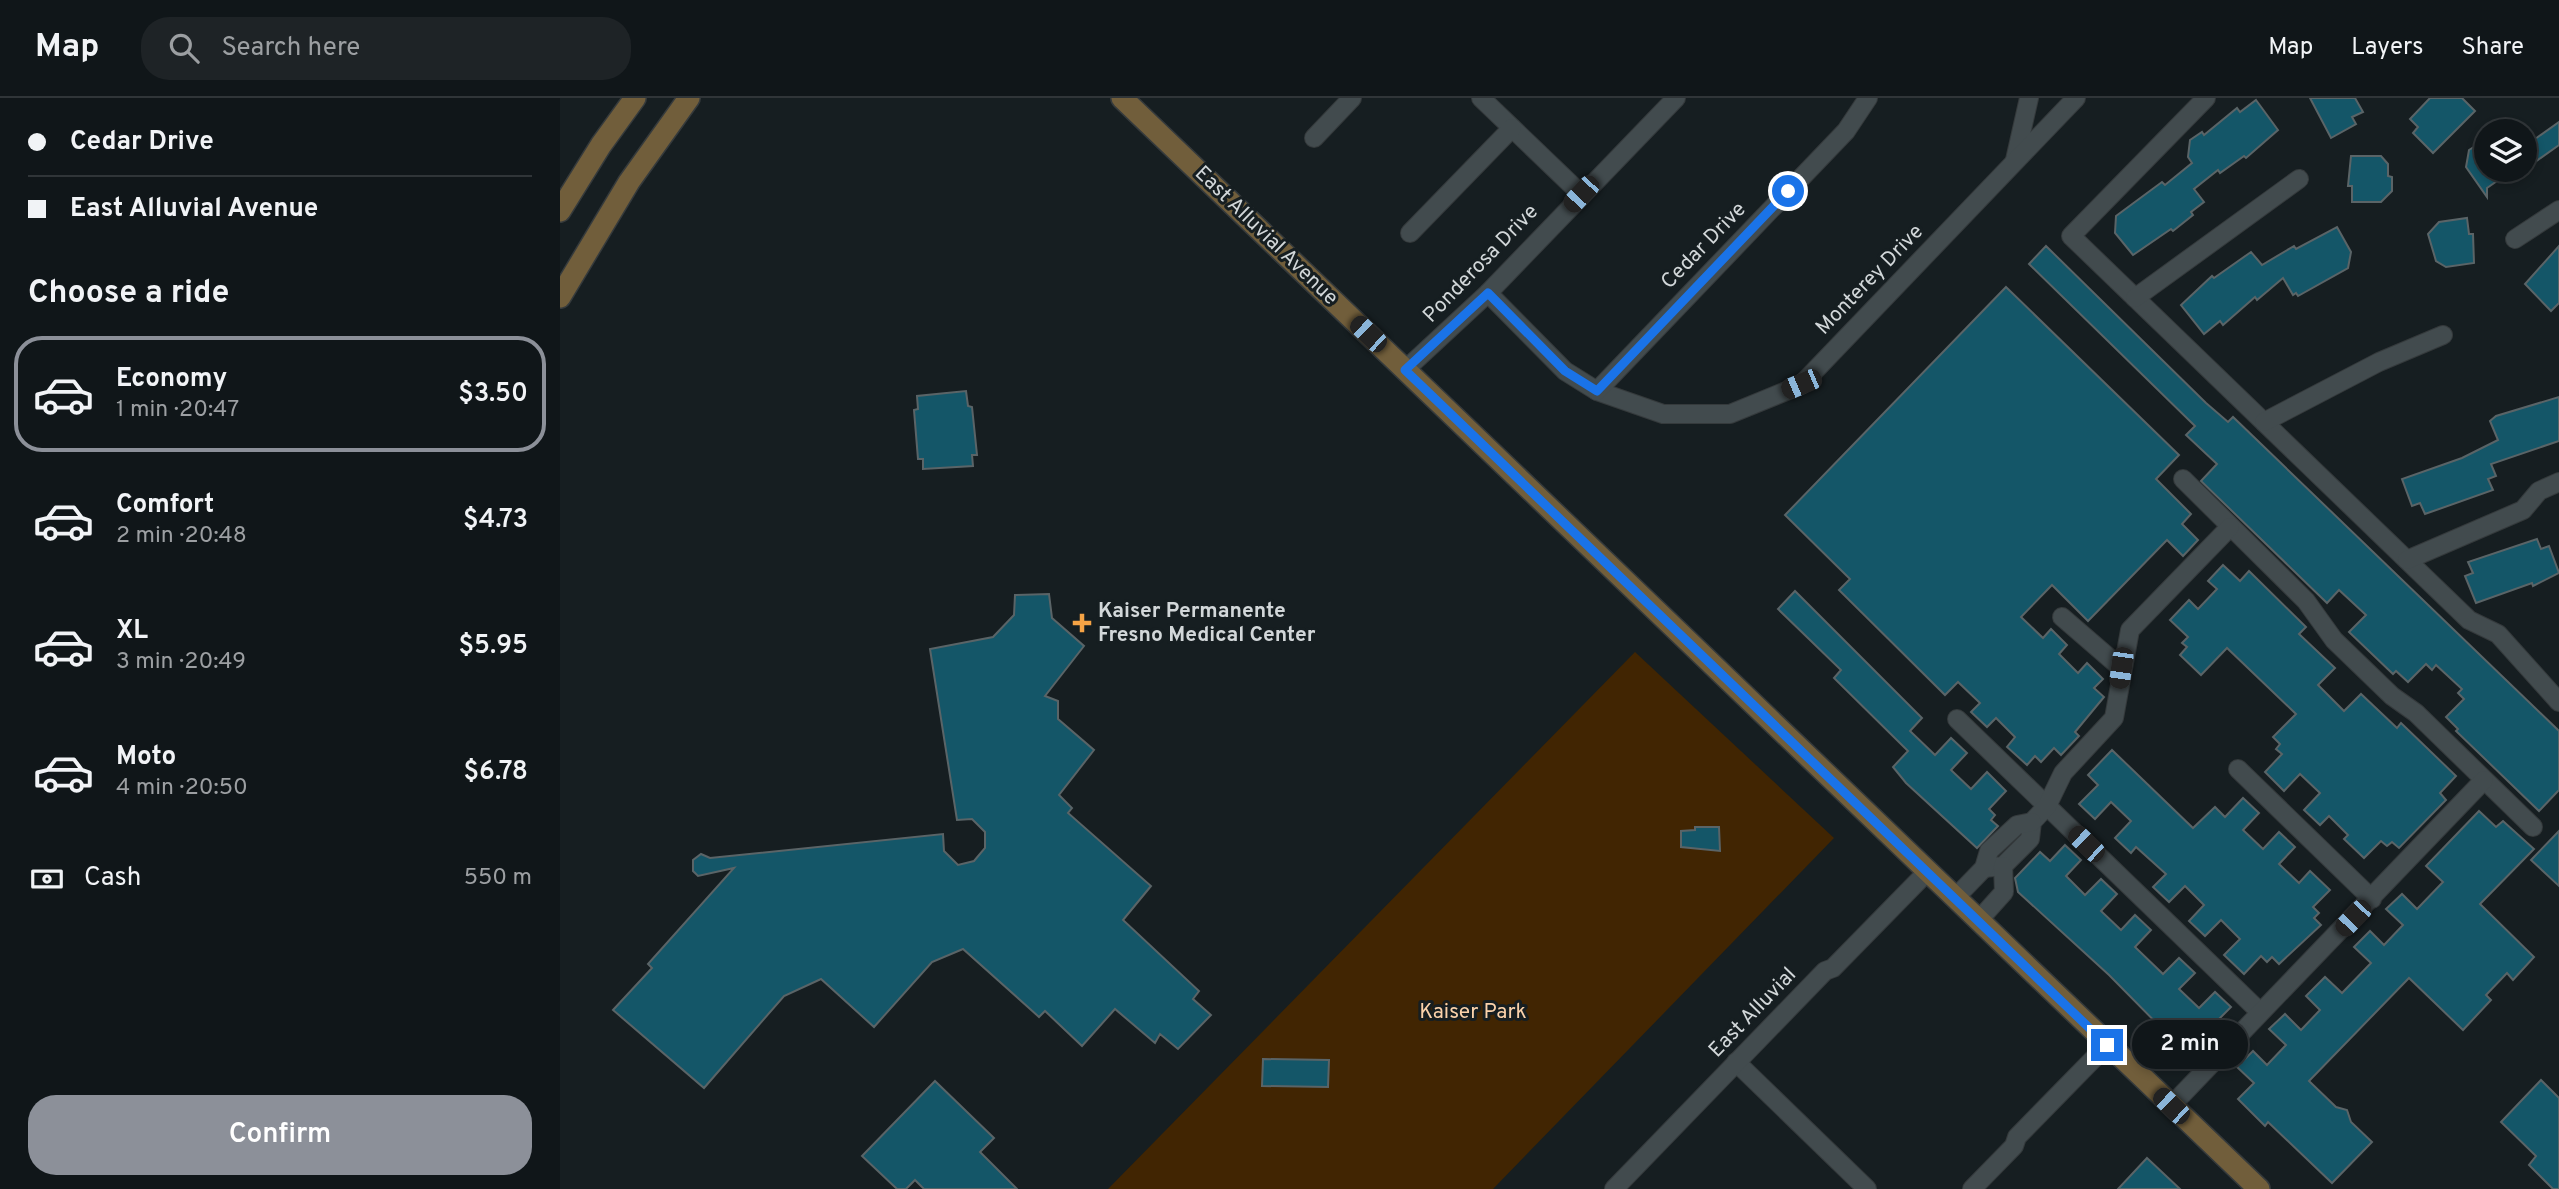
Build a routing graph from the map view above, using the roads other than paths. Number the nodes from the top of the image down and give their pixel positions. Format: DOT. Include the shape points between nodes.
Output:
graph roads {
  1 [pos="635,98"];
  2 [pos="690,98"];
  3 [pos="1122,98"];
  4 [pos="1352,98"];
  5 [pos="1481,98"];
  6 [pos="1676,98"];
  7 [pos="1868,98"];
  8 [pos="2029,98"];
  9 [pos="2076,98"];
  10 [pos="2206,98"];
  11 [pos="1512,128"];
  12 [pos="1314,138"];
  13 [pos="2015,160"];
  14 [pos="2298,179"];
  15 [pos="1581,194"];
  16 [pos="2559,209"];
  17 [pos="560,211"];
  18 [pos="1410,233"];
  19 [pos="2515,239"];
  20 [pos="1488,293"];
  21 [pos="560,297"];
  22 [pos="2135,298"];
  23 [pos="2443,335"];
  24 [pos="1405,370"];
  25 [pos="1597,391"];
  26 [pos="2264,422"];
  27 [pos="2183,479"];
  28 [pos="2559,482"];
  29 [pos="2230,527"];
  30 [pos="2407,560"];
  31 [pos="2062,617"];
  32 [pos="2121,668"];
  33 [pos="2556,695"];
  34 [pos="1957,719"];
  35 [pos="2238,769"];
  36 [pos="2484,780"];
  37 [pos="2047,806"];
  38 [pos="2032,822"];
  39 [pos="2533,827"];
  40 [pos="2003,866"];
  41 [pos="1984,869"];
  42 [pos="1927,872"];
  43 [pos="1955,898"];
  44 [pos="2372,899"];
  45 [pos="1978,921"];
  46 [pos="2260,1012"];
  47 [pos="2107,1045"];
  48 [pos="1736,1062"];
  49 [pos="2171,1106"];
  50 [pos="1614,1189"];
  51 [pos="1867,1189"];
  52 [pos="1972,1189"];
  53 [pos="2259,1189"];
  1 -- 17 [label="main road"];
  2 -- 21 [label="main road" via="629,182"];
  3 -- 24 [label="main road, East Alluvial Avenue"];
  4 -- 12 [label="street"];
  5 -- 11 [label="street"];
  6 -- 15 [label="street, Ponderosa Drive"];
  7 -- 25 [label="street, Cedar Drive" via="1846,131"];
  8 -- 13 [label="street"];
  9 -- 13 [label="street, Monterey Drive"];
  10 -- 22 [label="street" via="2071,236"];
  11 -- 15 [label="street"];
  11 -- 18 [label="street"];
  13 -- 25 [label="street, Monterey Drive" via="1801,384 1730,414 1663,414"];
  14 -- 22 [label="street"];
  15 -- 20 [label="street, Ponderosa Drive"];
  16 -- 19 [label="street"];
  20 -- 24 [label="street, Ponderosa Drive"];
  20 -- 25 [label="street, Monterey Drive" via="1565,371"];
  22 -- 26 [label="street"];
  23 -- 26 [label="street" via="2379,362"];
  24 -- 42 [label="main road, East Alluvial Avenue"];
  26 -- 30 [label="street"];
  27 -- 29 [label="street"];
  28 -- 30 [label="street" via="2539,491 2524,510"];
  29 -- 32 [label="street" via="2130,630"];
  29 -- 36 [label="street" via="2306,601 2334,640"];
  30 -- 33 [label="street" via="2469,620 2498,634"];
  31 -- 32 [label="street"];
  32 -- 37 [label="street" via="2114,718 2063,773"];
  34 -- 37 [label="street"];
  35 -- 44 [label="street"];
  36 -- 39 [label="street"];
  36 -- 44 [label="street"];
  37 -- 38 [label="street"];
  37 -- 46 [label="street"];
  38 -- 40 [label="street" via="2030,839"];
  38 -- 41 [label="street" via="2017,825 1996,844"];
  40 -- 41 [label="street"];
  40 -- 45 [label="street" via="2004,892"];
  41 -- 43 [label="street"];
  42 -- 43 [label="main road, East Alluvial Avenue"];
  42 -- 48 [label="street, East Alluvial"];
  43 -- 45 [label="main road, East Alluvial Avenue"];
  44 -- 46 [label="street"];
  45 -- 47 [label="main road, East Alluvial Avenue"];
  46 -- 49 [label="street"];
  47 -- 49 [label="main road, East Alluvial Avenue"];
  47 -- 52 [label="street"];
  48 -- 50 [label="street, East Alluvial"];
  48 -- 51 [label="street"];
  49 -- 53 [label="main road, East Alluvial Avenue"];
}
